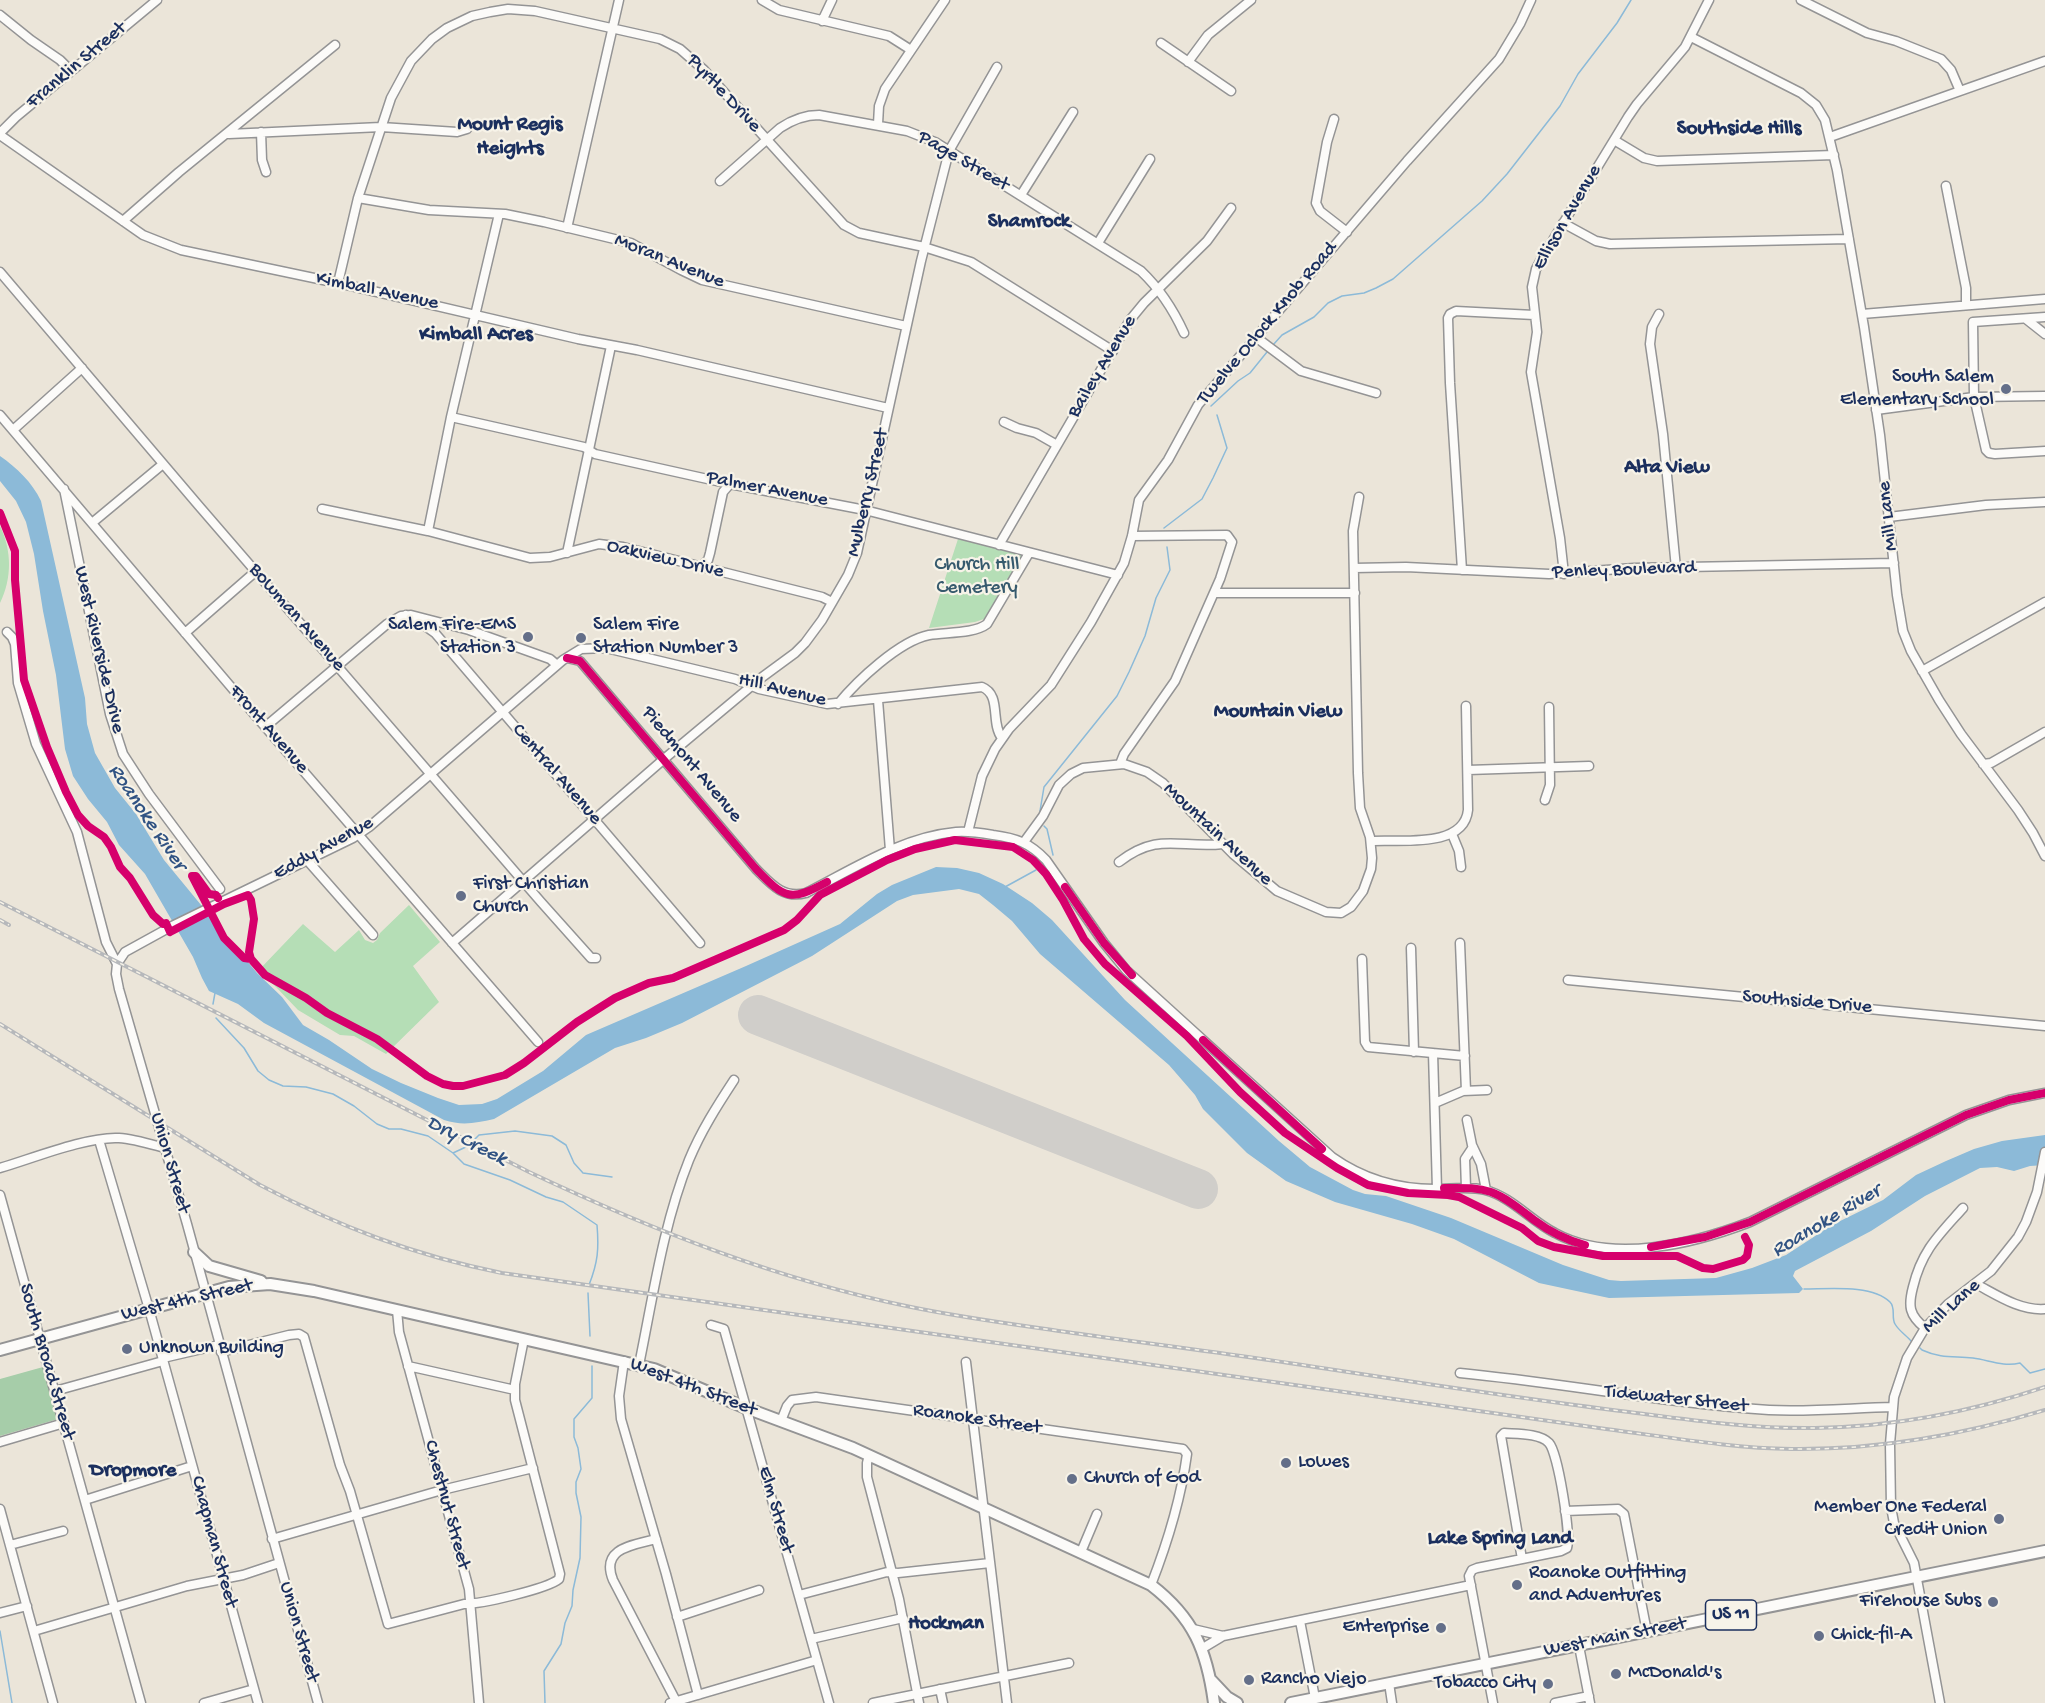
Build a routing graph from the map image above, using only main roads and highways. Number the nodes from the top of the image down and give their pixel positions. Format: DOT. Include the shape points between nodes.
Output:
graph roads {
  1 [pos="194,1252"];
  2 [pos="270,1284"];
  3 [pos="0,1350"];
  4 [pos="2045,1551"];
  5 [pos="1211,1680"];
  6 [pos="1214,1703"];
  7 [pos="1237,1703"];
  8 [pos="1291,1703"];
  1 -- 2 [label="main road" via="208,1266"];
  2 -- 3 [label="main road, West 4th Street" via="206,1293"];
  2 -- 5 [label="main road, West 4th Street" via="639,1365 869,1455 1151,1586 1173,1604 1193,1629 1203,1648"];
  4 -- 8 [label="main road, West Main Street / US 11"];
  5 -- 6 [label="main road, West 4th Street"];
  5 -- 7 [label="main road"];
}
